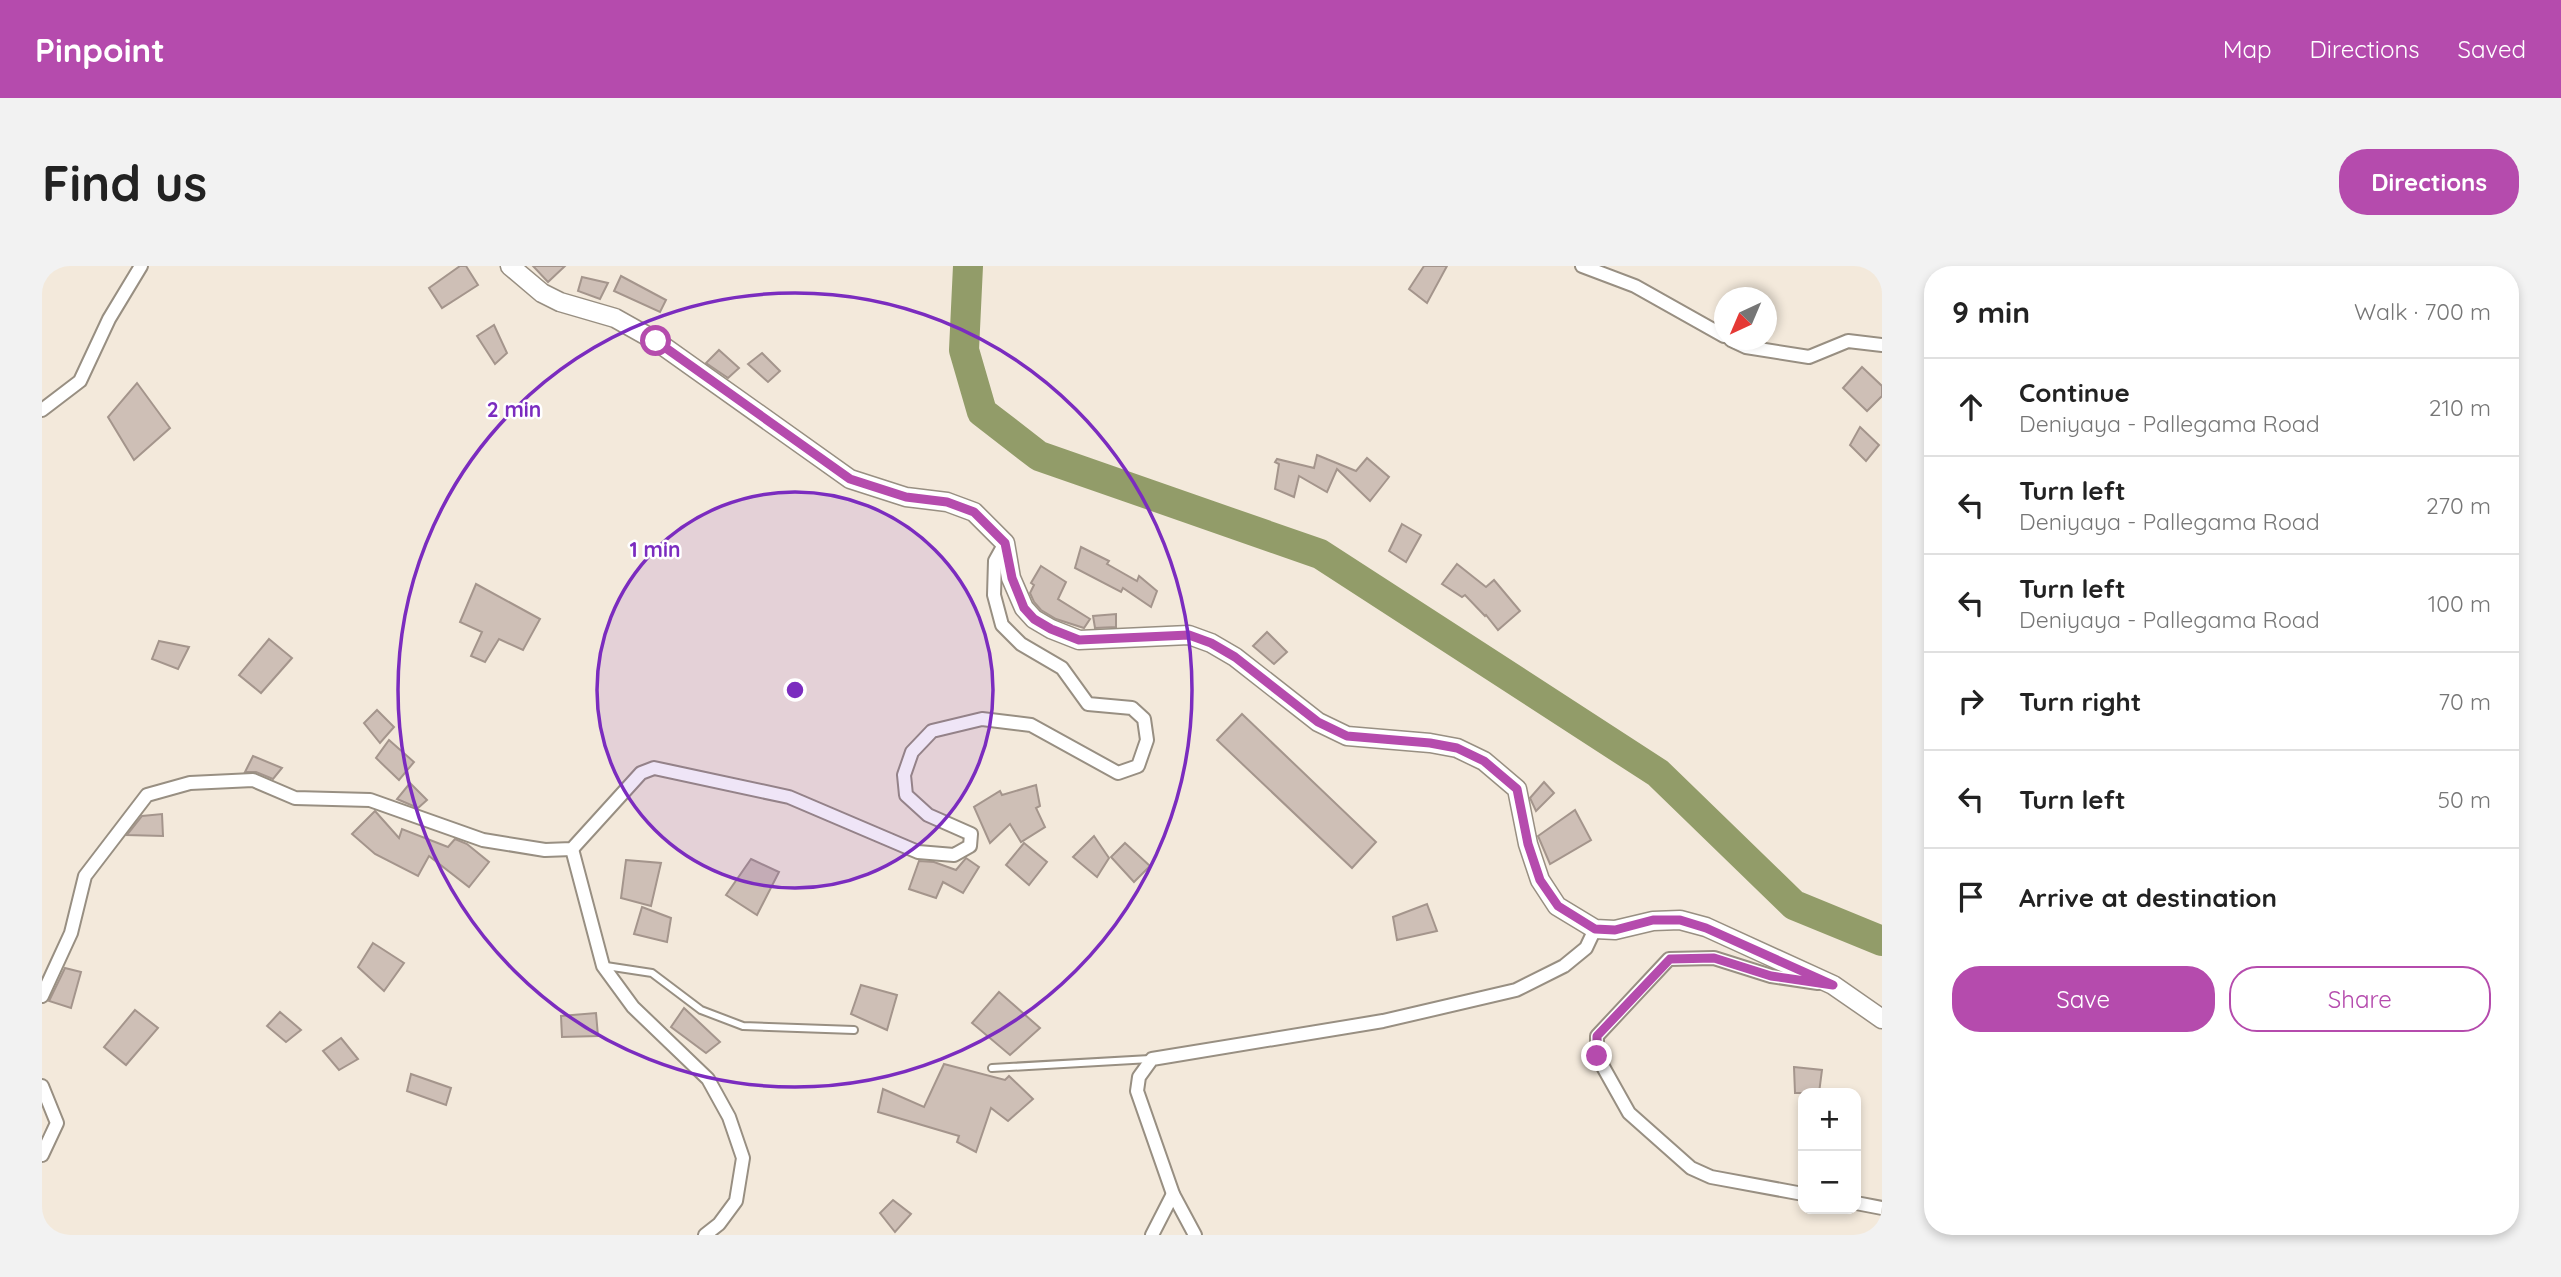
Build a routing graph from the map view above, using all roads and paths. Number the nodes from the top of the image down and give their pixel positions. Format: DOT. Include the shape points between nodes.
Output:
graph roads {
  1 [pos="141,266"];
  2 [pos="510,266"];
  3 [pos="1583,266"];
  4 [pos="1714,330"];
  5 [pos="1882,345"];
  6 [pos="1760,350"];
  7 [pos="42,410"];
  8 [pos="1005,543"];
  9 [pos="572,849"];
  10 [pos="1595,929"];
  11 [pos="603,966"];
  12 [pos="1833,985"];
  13 [pos="42,996"];
  14 [pos="1882,1019"];
  15 [pos="854,1030"];
  16 [pos="1152,1059"];
  17 [pos="992,1068"];
  18 [pos="42,1086"];
  19 [pos="42,1155"];
  20 [pos="1798,1193"];
  21 [pos="1173,1195"];
  22 [pos="1861,1204"];
  23 [pos="1882,1208"];
  24 [pos="705,1235"];
  25 [pos="1152,1235"];
  26 [pos="1195,1235"];
  1 -- 7 [label="street" via="80,381"];
  2 -- 8 [label="main road" via="542,293 615,318 656,341 850,479 974,512"];
  3 -- 4 [label="street" via="1635,286"];
  5 -- 6 [label="street" via="1849,341 1809,357"];
  8 -- 9 [label="street" via="995,561 994,595 1002,625 1021,645 1062,668 1088,704 1132,708 1144,719 1147,740 1138,766 1118,773 1031,725 982,719 932,731 912,752 904,775 906,795 928,815 971,834 970,846 954,855 918,852 789,797 654,768 640,774"];
  8 -- 10 [label="main road" via="1024,608 1051,629 1079,640 1189,635 1235,657 1318,722 1347,736 1430,743 1457,748 1484,761 1517,789 1540,880 1558,906"];
  9 -- 11 [label="street"];
  9 -- 13 [label="street" via="545,850 483,840 370,800 295,798 253,779 190,783 148,795 85,876 71,933"];
  10 -- 12 [label="main road" via="1680,920"];
  10 -- 16 [label="street" via="1586,947 1564,966 1516,990 1382,1021"];
  11 -- 15 [label="lane" via="652,973 701,1010 743,1026"];
  11 -- 24 [label="street" via="633,1007 708,1079 729,1117 743,1158 736,1201"];
  12 -- 14 [label="main road"];
  12 -- 20 [label="street" via="1771,976 1714,958 1670,959 1597,1036 1597,1056 1629,1113 1691,1168 1711,1177"];
  16 -- 17 [label="lane"];
  16 -- 21 [label="street" via="1139,1077 1137,1091"];
  18 -- 19 [label="street" via="57,1123"];
  21 -- 25 [label="street"];
  21 -- 26 [label="street"];
  22 -- 23 [label="street"];
}
